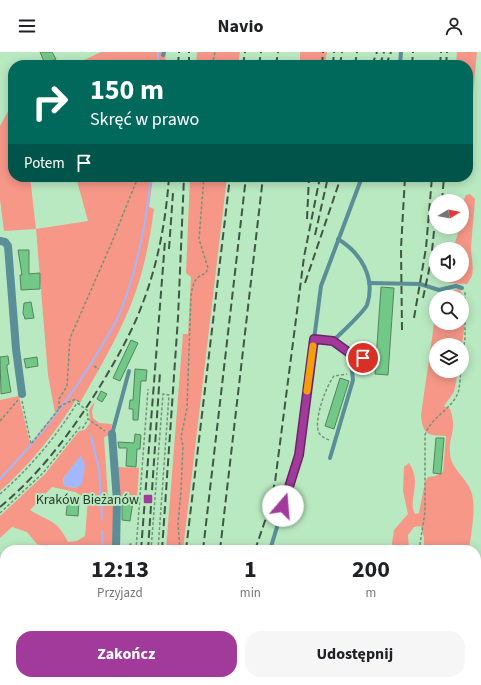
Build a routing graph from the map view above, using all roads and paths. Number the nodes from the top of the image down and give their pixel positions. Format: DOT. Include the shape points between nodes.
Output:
graph roads {
  1 [pos="136,182"];
  2 [pos="204,182"];
  3 [pos="360,182"];
  4 [pos="338,239"];
  5 [pos="0,241"];
  6 [pos="369,283"];
  7 [pos="462,288"];
  8 [pos="463,338"];
  9 [pos="314,339"];
  10 [pos="333,341"];
  11 [pos="346,350"];
  12 [pos="363,358"];
  13 [pos="94,366"];
  14 [pos="99,369"];
  15 [pos="129,372"];
  16 [pos="352,374"];
  17 [pos="460,378"];
  18 [pos="148,389"];
  19 [pos="22,394"];
  20 [pos="79,404"];
  21 [pos="59,409"];
  22 [pos="88,419"];
  23 [pos="0,421"];
  24 [pos="99,428"];
  25 [pos="112,434"];
  26 [pos="336,443"];
  27 [pos="330,458"];
  28 [pos="0,494"];
  29 [pos="0,513"];
  30 [pos="116,545"];
  31 [pos="136,545"];
  32 [pos="152,545"];
  33 [pos="158,545"];
  34 [pos="180,545"];
  35 [pos="272,545"];
  36 [pos="420,545"];
  1 -- 21 [label="path" via="70,338 68,380 59,399"];
  2 -- 34 [label="path" via="199,239 208,268 206,273 193,282 191,296 187,408 181,437 183,446 178,524"];
  3 -- 4 [label="lane"];
  4 -- 6 [label="lane" via="360,258 367,270"];
  4 -- 9 [label="lane" via="320,286"];
  5 -- 19 [label="street" via="8,246"];
  6 -- 7 [label="lane" via="420,284 439,290 456,286"];
  6 -- 10 [label="lane" via="367,306"];
  7 -- 8 [label="path" via="466,295"];
  9 -- 10 [label="lane"];
  9 -- 35 [label="lane" via="299,455"];
  10 -- 11 [label="lane"];
  11 -- 12 [label="lane" via="355,357"];
  11 -- 16 [label="lane"];
  13 -- 14 [label="path"];
  15 -- 25 [label="lane"];
  16 -- 26 [label="lane" via="353,380"];
  16 -- 26 [label="path" via="334,376 319,414 319,433"];
  17 -- 36 [label="path" via="458,393 453,402 428,426 425,435 425,512"];
  18 -- 31 [label="path"];
  20 -- 21 [label="path" via="80,402 74,399"];
  20 -- 22 [label="path" via="87,410"];
  20 -- 28 [label="path" via="77,403 35,460"];
  21 -- 23 [label="path" via="31,444 21,398"];
  22 -- 24 [label="path"];
  22 -- 29 [label="path" via="43,473"];
  25 -- 30 [label="street" via="117,501"];
  26 -- 27 [label="lane"];
  32 -- 33 [label="path" via="163,394 169,395"];
}
